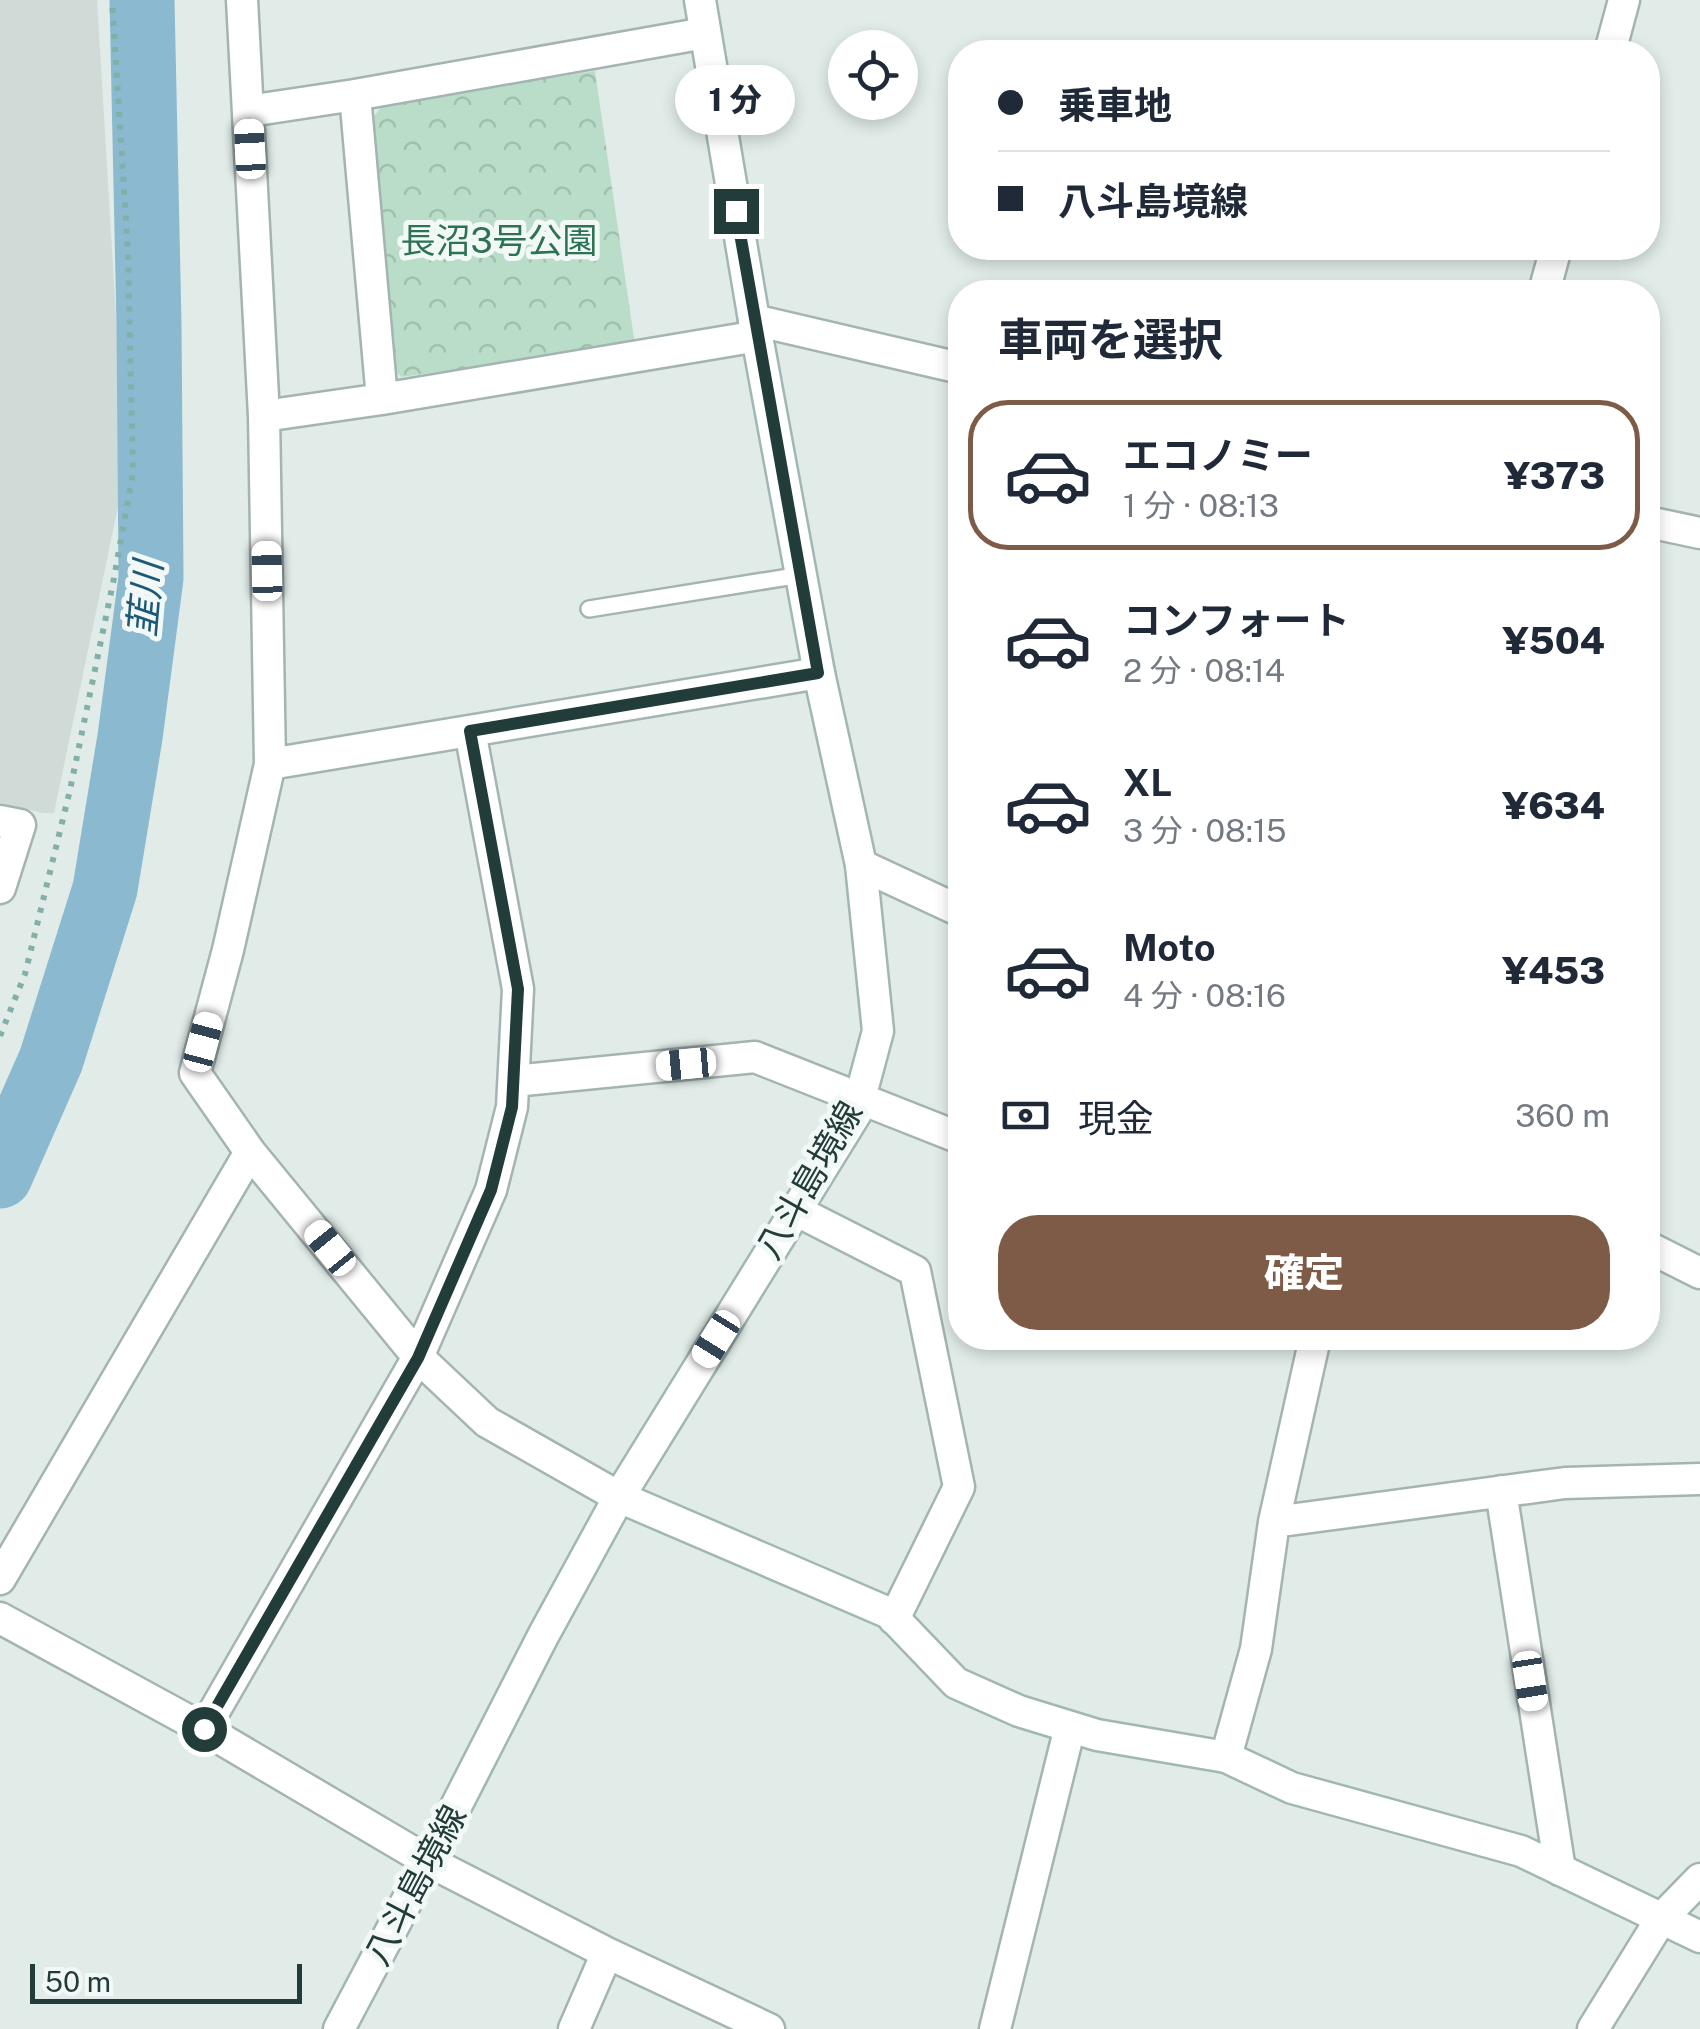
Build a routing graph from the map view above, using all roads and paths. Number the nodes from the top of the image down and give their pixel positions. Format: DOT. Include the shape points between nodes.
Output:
graph roads {
  1 [pos="112,0"];
  2 [pos="242,0"];
  3 [pos="700,0"];
  4 [pos="1624,0"];
  5 [pos="705,33"];
  6 [pos="1613,40"];
  7 [pos="355,96"];
  8 [pos="248,111"];
  9 [pos="756,328"];
  10 [pos="948,366"];
  11 [pos="382,400"];
  12 [pos="264,416"];
  13 [pos="1660,525"];
  14 [pos="1700,533"];
  15 [pos="801,575"];
  16 [pos="589,608"];
  17 [pos="818,673"];
  18 [pos="470,731"];
  19 [pos="270,764"];
  20 [pos="0,820"];
  21 [pos="861,865"];
  22 [pos="0,888"];
  23 [pos="948,905"];
  24 [pos="0,1036"];
  25 [pos="514,1081"];
  26 [pos="858,1098"];
  27 [pos="948,1133"];
  28 [pos="250,1152"];
  29 [pos="795,1210"];
  30 [pos="1660,1253"];
  31 [pos="1700,1273"];
  32 [pos="1312,1350"];
  33 [pos="418,1358"];
  34 [pos="1700,1479"];
  35 [pos="1501,1491"];
  36 [pos="619,1497"];
  37 [pos="1274,1522"];
  38 [pos="0,1578"];
  39 [pos="0,1618"];
  40 [pos="894,1619"];
  41 [pos="1070,1727"];
  42 [pos="204,1729"];
  43 [pos="1226,1757"];
  44 [pos="428,1861"];
  45 [pos="1560,1870"];
  46 [pos="1700,1879"];
  47 [pos="1661,1919"];
  48 [pos="1700,1936"];
  49 [pos="608,1953"];
  50 [pos="339,2029"];
  51 [pos="574,2029"];
  52 [pos="769,2029"];
  53 [pos="995,2029"];
  54 [pos="1594,2029"];
  1 -- 24 [label="path" via="133,473 70,790 25,974"];
  2 -- 8 [label="street"];
  3 -- 5 [label="street, 八斗島境線"];
  4 -- 6 [label="street"];
  5 -- 7 [label="street"];
  5 -- 9 [label="street, 八斗島境線"];
  7 -- 8 [label="street"];
  7 -- 11 [label="street"];
  8 -- 12 [label="street"];
  9 -- 10 [label="street"];
  9 -- 11 [label="street"];
  9 -- 15 [label="street, 八斗島境線"];
  11 -- 12 [label="street"];
  12 -- 19 [label="street"];
  13 -- 14 [label="street"];
  15 -- 16 [label="lane"];
  15 -- 17 [label="street, 八斗島境線"];
  17 -- 18 [label="street"];
  17 -- 21 [label="street, 八斗島境線"];
  18 -- 19 [label="street"];
  18 -- 25 [label="street" via="518,989"];
  19 -- 28 [label="street" via="195,1072"];
  20 -- 22 [label="street" via="20,825"];
  21 -- 23 [label="street"];
  21 -- 26 [label="street, 八斗島境線" via="878,1031"];
  25 -- 26 [label="street" via="755,1057"];
  25 -- 33 [label="street" via="491,1190"];
  26 -- 27 [label="street"];
  26 -- 29 [label="street, 八斗島境線" via="856,1114"];
  28 -- 33 [label="street"];
  28 -- 38 [label="street"];
  29 -- 36 [label="street, 八斗島境線"];
  29 -- 40 [label="street" via="915,1271 958,1487"];
  30 -- 31 [label="street"];
  32 -- 37 [label="street"];
  33 -- 36 [label="street" via="487,1422"];
  33 -- 42 [label="street"];
  34 -- 35 [label="street" via="1565,1482"];
  35 -- 37 [label="street"];
  35 -- 45 [label="street"];
  36 -- 40 [label="street"];
  36 -- 44 [label="street, 八斗島境線"];
  37 -- 43 [label="street" via="1256,1649"];
  39 -- 42 [label="street"];
  40 -- 41 [label="street" via="956,1683"];
  41 -- 43 [label="street"];
  41 -- 53 [label="street"];
  42 -- 44 [label="street"];
  43 -- 45 [label="street" via="1292,1788 1520,1851"];
  44 -- 49 [label="street"];
  44 -- 50 [label="street, 八斗島境線"];
  45 -- 47 [label="street"];
  46 -- 47 [label="street"];
  47 -- 48 [label="street"];
  47 -- 54 [label="street"];
  49 -- 51 [label="street"];
  49 -- 52 [label="street"];
}
